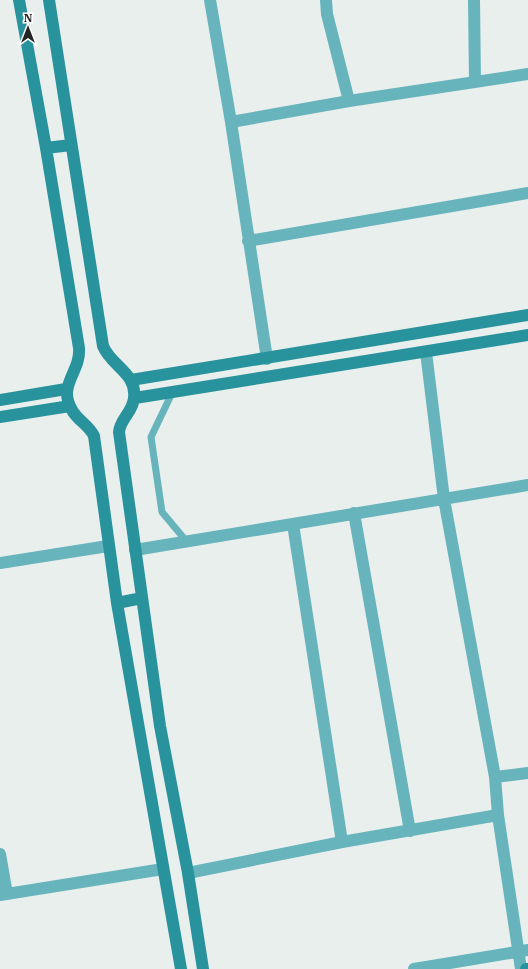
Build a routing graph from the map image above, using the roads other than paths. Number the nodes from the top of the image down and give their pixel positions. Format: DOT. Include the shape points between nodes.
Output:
graph roads {
  1 [pos="19,0"];
  2 [pos="49,0"];
  3 [pos="210,0"];
  4 [pos="326,0"];
  5 [pos="474,0"];
  6 [pos="528,74"];
  7 [pos="475,82"];
  8 [pos="349,101"];
  9 [pos="231,122"];
  10 [pos="71,145"];
  11 [pos="46,148"];
  12 [pos="528,193"];
  13 [pos="248,241"];
  14 [pos="528,316"];
  15 [pos="528,335"];
  16 [pos="426,352"];
  17 [pos="267,359"];
  18 [pos="131,380"];
  19 [pos="66,389"];
  20 [pos="173,391"];
  21 [pos="134,398"];
  22 [pos="0,400"];
  23 [pos="70,406"];
  24 [pos="0,418"];
  25 [pos="528,485"];
  26 [pos="444,499"];
  27 [pos="354,513"];
  28 [pos="293,524"];
  29 [pos="188,542"];
  30 [pos="108,546"];
  31 [pos="135,550"];
  32 [pos="0,563"];
  33 [pos="142,598"];
  34 [pos="117,603"];
  35 [pos="528,773"];
  36 [pos="495,778"];
  37 [pos="498,815"];
  38 [pos="410,831"];
  39 [pos="342,842"];
  40 [pos="0,854"];
  41 [pos="163,869"];
  42 [pos="188,873"];
  43 [pos="3,895"];
  44 [pos="523,951"];
  45 [pos="181,969"];
  46 [pos="202,969"];
  47 [pos="414,969"];
  48 [pos="521,969"];
  1 -- 11 [label="street"];
  2 -- 10 [label="street"];
  3 -- 9 [label="street"];
  4 -- 8 [label="street" via="327,14"];
  5 -- 7 [label="street"];
  6 -- 7 [label="street"];
  7 -- 8 [label="street"];
  8 -- 9 [label="street"];
  9 -- 13 [label="street"];
  10 -- 11 [label="street"];
  10 -- 18 [label="street" via="106,354"];
  11 -- 19 [label="street" via="79,348 78,364"];
  12 -- 13 [label="street"];
  13 -- 17 [label="street"];
  14 -- 17 [label="street"];
  15 -- 16 [label="street"];
  16 -- 20 [label="street"];
  16 -- 26 [label="street"];
  17 -- 18 [label="street"];
  18 -- 21 [label="street"];
  19 -- 22 [label="street"];
  19 -- 23 [label="street"];
  20 -- 21 [label="street"];
  20 -- 29 [label="lane" via="151,437 162,512"];
  21 -- 31 [label="street" via="119,432"];
  23 -- 24 [label="street"];
  23 -- 30 [label="street" via="94,436"];
  25 -- 26 [label="street"];
  26 -- 27 [label="street"];
  26 -- 36 [label="street"];
  27 -- 28 [label="street"];
  27 -- 38 [label="street"];
  28 -- 29 [label="street"];
  28 -- 39 [label="street"];
  29 -- 31 [label="street"];
  30 -- 32 [label="street"];
  30 -- 34 [label="street"];
  31 -- 33 [label="street"];
  33 -- 34 [label="street"];
  33 -- 42 [label="street" via="160,726"];
  34 -- 41 [label="street"];
  35 -- 36 [label="street"];
  36 -- 37 [label="street"];
  37 -- 38 [label="street"];
  37 -- 44 [label="street"];
  38 -- 39 [label="street"];
  39 -- 42 [label="street"];
  40 -- 43 [label="street"];
  41 -- 43 [label="street"];
  41 -- 45 [label="street"];
  42 -- 46 [label="street"];
  44 -- 47 [label="street"];
  44 -- 48 [label="street"];
}
